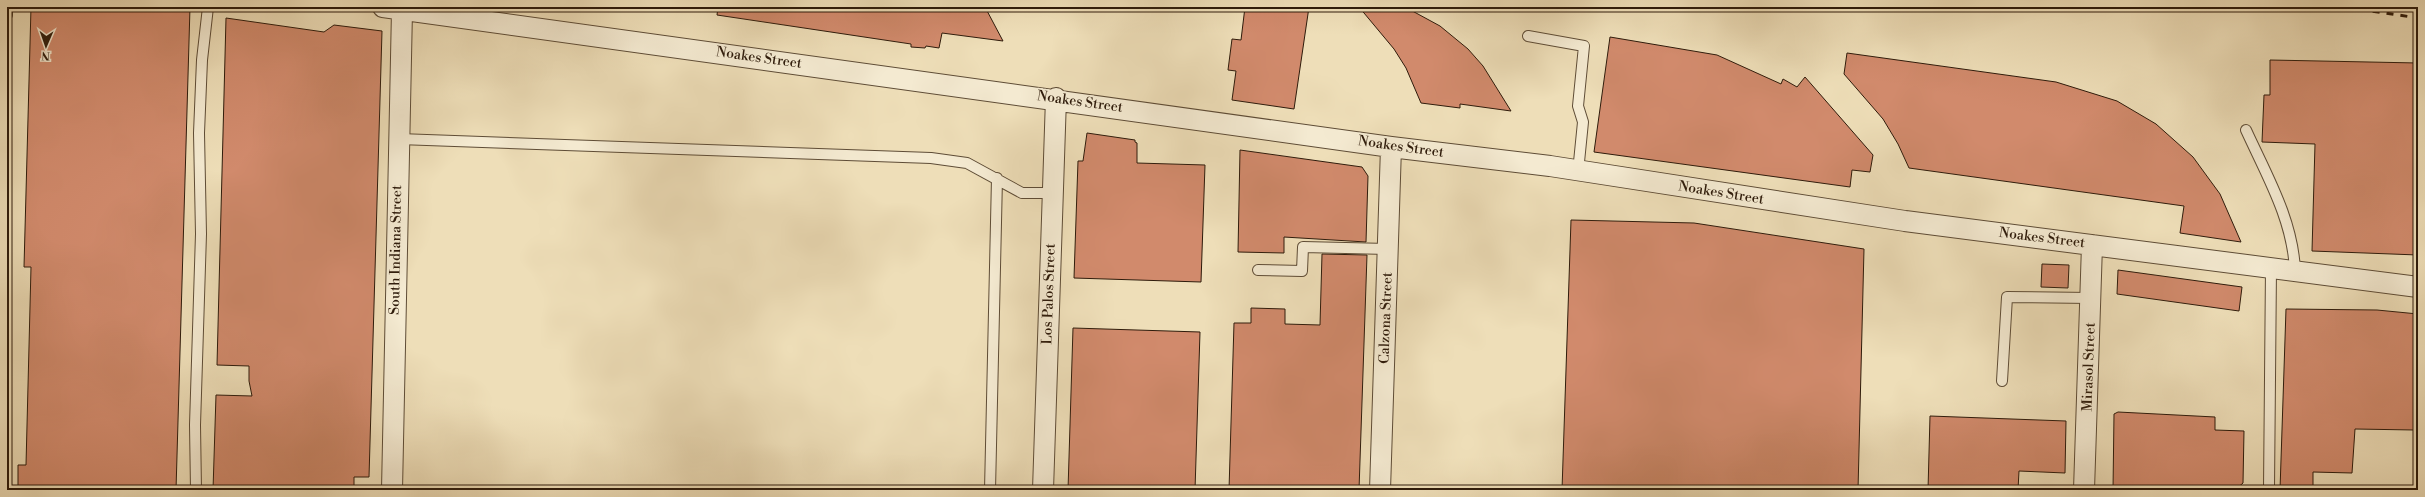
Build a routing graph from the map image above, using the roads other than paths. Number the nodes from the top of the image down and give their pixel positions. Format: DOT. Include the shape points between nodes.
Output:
graph roads {
  1 [pos="7,7"];
  2 [pos="208,7"];
  3 [pos="396,8"];
  4 [pos="7,15"];
  5 [pos="1528,36"];
  6 [pos="1056,98"];
  7 [pos="2246,130"];
  8 [pos="399,139"];
  9 [pos="1392,147"];
  10 [pos="1578,172"];
  11 [pos="997,178"];
  12 [pos="1052,193"];
  13 [pos="2092,245"];
  14 [pos="1388,249"];
  15 [pos="2271,268"];
  16 [pos="1258,270"];
  17 [pos="2295,271"];
  18 [pos="2418,287"];
  19 [pos="2091,298"];
  20 [pos="2002,381"];
  21 [pos="2269,488"];
  22 [pos="196,490"];
  23 [pos="392,490"];
  24 [pos="990,490"];
  25 [pos="1043,490"];
  26 [pos="1380,490"];
  27 [pos="2084,490"];
  1 -- 4 [label="lane"];
  2 -- 22 [label="lane" via="202,60 199,133"];
  3 -- 6 [label="street, Noakes Street"];
  3 -- 8 [label="street, South Indiana Street"];
  5 -- 10 [label="lane" via="1584,46 1578,106 1583,122"];
  6 -- 9 [label="street, Noakes Street"];
  6 -- 12 [label="street, Los Palos Street"];
  7 -- 17 [label="lane" via="2287,222 2294,250"];
  8 -- 11 [label="lane" via="931,158 967,163"];
  8 -- 23 [label="street, South Indiana Street"];
  9 -- 10 [label="street, Noakes Street"];
  9 -- 14 [label="street, Calzona Street"];
  10 -- 13 [label="street, Noakes Street" via="1905,221"];
  11 -- 12 [label="lane" via="1022,193"];
  11 -- 24 [label="lane"];
  12 -- 25 [label="street, Los Palos Street"];
  13 -- 15 [label="street, Noakes Street"];
  13 -- 19 [label="street, Mirasol Street"];
  14 -- 16 [label="lane" via="1303,247 1302,271"];
  14 -- 26 [label="street, Calzona Street"];
  15 -- 17 [label="street, Noakes Street"];
  15 -- 21 [label="lane"];
  17 -- 18 [label="street, Noakes Street"];
  19 -- 20 [label="lane" via="2007,297"];
  19 -- 27 [label="street, Mirasol Street"];
}
